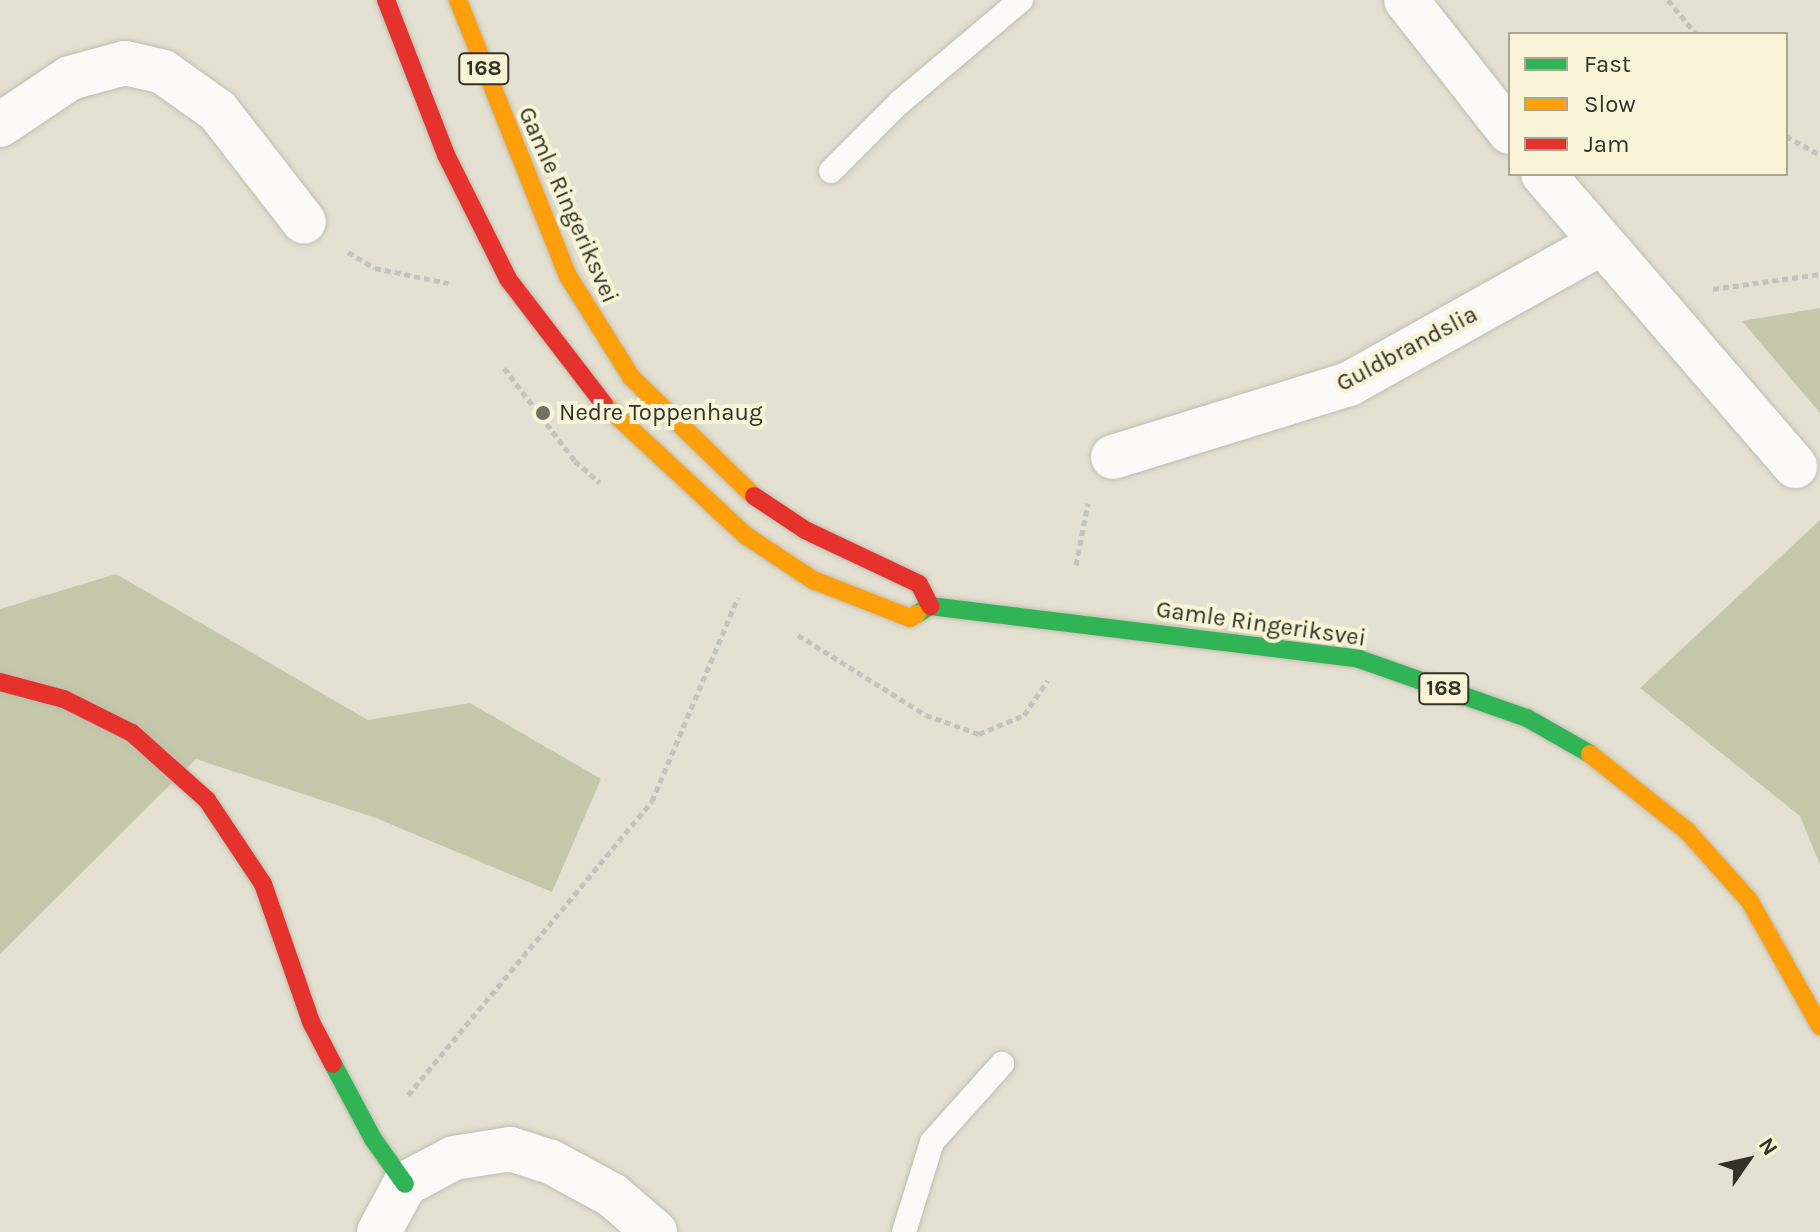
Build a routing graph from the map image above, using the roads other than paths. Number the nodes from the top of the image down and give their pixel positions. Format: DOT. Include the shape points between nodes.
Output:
graph roads {
  1 [pos="386,0"];
  2 [pos="458,0"];
  3 [pos="1021,0"];
  4 [pos="1406,0"];
  5 [pos="0,125"];
  6 [pos="1508,129"];
  7 [pos="831,171"];
  8 [pos="1545,176"];
  9 [pos="304,222"];
  10 [pos="1598,245"];
  11 [pos="1113,457"];
  12 [pos="1795,466"];
  13 [pos="930,606"];
  14 [pos="0,682"];
  15 [pos="1820,1026"];
  16 [pos="1002,1064"];
  17 [pos="405,1184"];
  18 [pos="379,1232"];
  19 [pos="655,1232"];
  20 [pos="904,1232"];
  1 -- 13 [label="main road, Gamle Ringeriksvei / 168" via="446,155 490,248 542,330 616,420 711,509 813,580 910,618"];
  2 -- 13 [label="main road, Gamle Ringeriksvei / 168" via="568,276 631,377 740,487 805,530 919,584"];
  3 -- 7 [label="lane" via="899,103"];
  4 -- 6 [label="street"];
  5 -- 9 [label="street" via="70,78 125,63 163,72 218,111"];
  8 -- 10 [label="street"];
  10 -- 11 [label="street, Guldbrandslia" via="1349,384"];
  10 -- 12 [label="street"];
  13 -- 15 [label="main road, Gamle Ringeriksvei / 168" via="1359,659 1527,718 1581,747 1687,831 1749,900"];
  14 -- 17 [label="main road" via="64,699 132,733 207,800 263,884 311,1022 373,1139"];
  16 -- 20 [label="lane" via="932,1142"];
  17 -- 18 [label="street"];
  17 -- 19 [label="street" via="454,1158 510,1149 551,1162 612,1195"];
}
